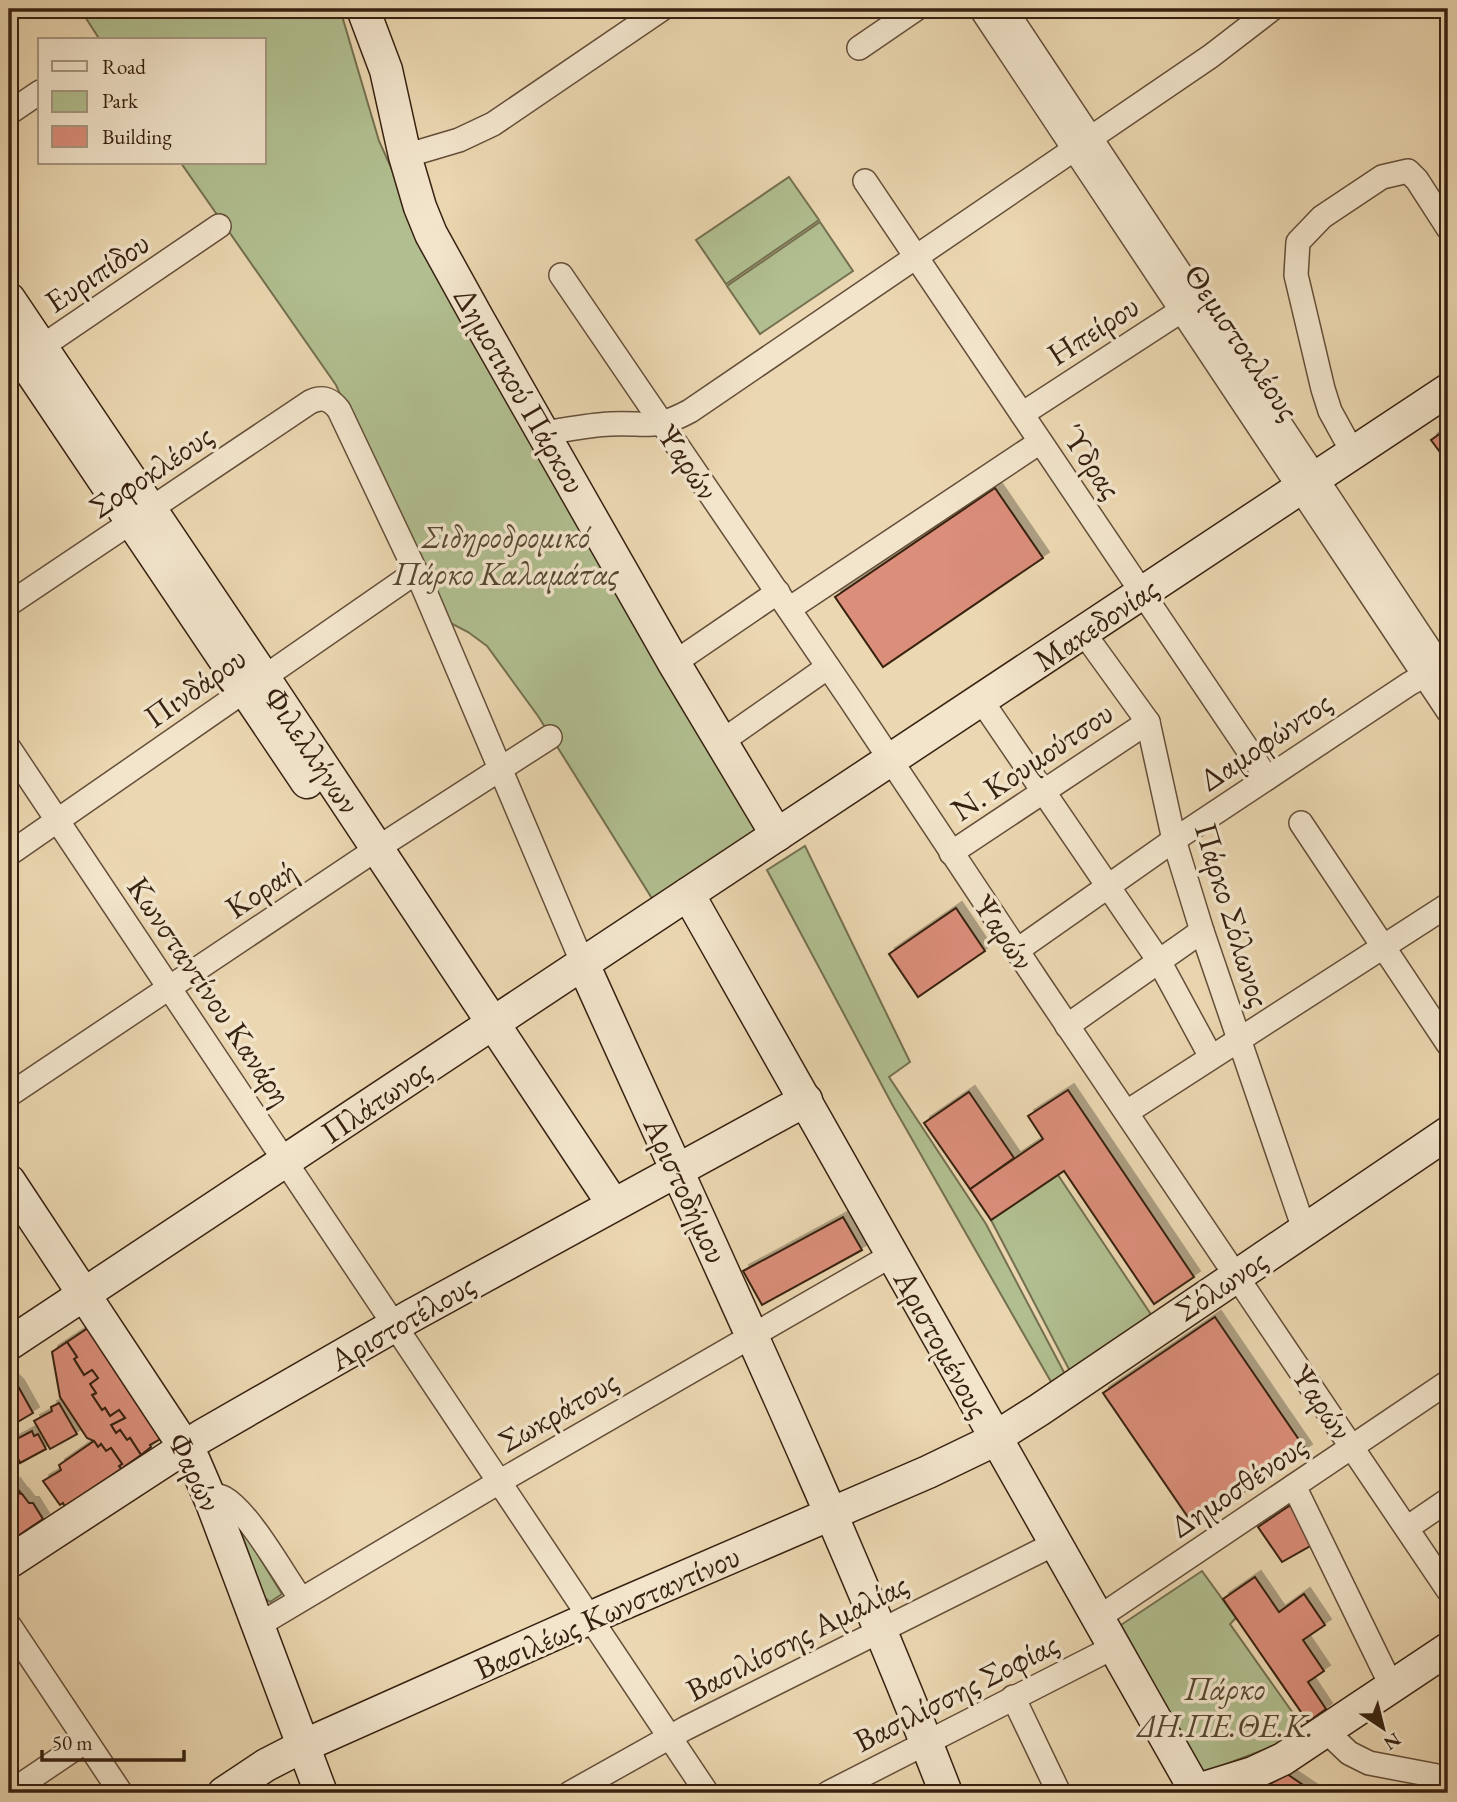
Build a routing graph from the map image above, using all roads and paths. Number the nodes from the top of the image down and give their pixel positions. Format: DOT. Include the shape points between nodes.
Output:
graph roads {
  1 [pos="363,9"];
  2 [pos="662,9"];
  3 [pos="916,9"];
  4 [pos="981,9"];
  5 [pos="1005,9"];
  6 [pos="1272,9"];
  7 [pos="859,48"];
  8 [pos="38,93"];
  9 [pos="9,113"];
  10 [pos="1083,144"];
  11 [pos="405,156"];
  12 [pos="865,181"];
  13 [pos="219,226"];
  14 [pos="1448,228"];
  15 [pos="916,256"];
  16 [pos="561,275"];
  17 [pos="9,299"];
  18 [pos="1190,305"];
  19 [pos="21,354"];
  20 [pos="1448,390"];
  21 [pos="1022,414"];
  22 [pos="662,424"];
  23 [pos="544,433"];
  24 [pos="1040,442"];
  25 [pos="1353,453"];
  26 [pos="1309,483"];
  27 [pos="141,515"];
  28 [pos="420,579"];
  29 [pos="1142,593"];
  30 [pos="783,601"];
  31 [pos="9,604"];
  32 [pos="1083,632"];
  33 [pos="674,663"];
  34 [pos="828,667"];
  35 [pos="1440,670"];
  36 [pos="255,684"];
  37 [pos="981,700"];
  38 [pos="1448,712"];
  39 [pos="1148,722"];
  40 [pos="550,737"];
  41 [pos="721,742"];
  42 [pos="9,748"];
  43 [pos="890,760"];
  44 [pos="500,769"];
  45 [pos="1267,778"];
  46 [pos="1045,791"];
  47 [pos="58,820"];
  48 [pos="1301,823"];
  49 [pos="778,835"];
  50 [pos="1174,840"];
  51 [pos="951,853"];
  52 [pos="9,854"];
  53 [pos="368,855"];
  54 [pos="743,858"];
  55 [pos="1108,886"];
  56 [pos="688,894"];
  57 [pos="1448,905"];
  58 [pos="1202,931"];
  59 [pos="1383,947"];
  60 [pos="1016,951"];
  61 [pos="1159,961"];
  62 [pos="583,964"];
  63 [pos="170,988"];
  64 [pos="1067,1026"];
  65 [pos="484,1029"];
  66 [pos="1239,1039"];
  67 [pos="1448,1044"];
  68 [pos="1211,1057"];
  69 [pos="9,1095"];
  70 [pos="806,1100"];
  71 [pos="1127,1112"];
  72 [pos="1448,1133"];
  73 [pos="285,1161"];
  74 [pos="677,1171"];
  75 [pos="9,1181"];
  76 [pos="603,1209"];
  77 [pos="1304,1229"];
  78 [pos="892,1255"];
  79 [pos="1235,1276"];
  80 [pos="85,1294"];
  81 [pos="395,1326"];
  82 [pos="753,1335"];
  83 [pos="9,1344"];
  84 [pos="1448,1382"];
  85 [pos="995,1438"];
  86 [pos="1353,1446"];
  87 [pos="186,1447"];
  88 [pos="499,1482"];
  89 [pos="1294,1486"];
  90 [pos="209,1494"];
  91 [pos="1448,1500"];
  92 [pos="832,1515"];
  93 [pos="1407,1528"];
  94 [pos="1056,1543"];
  95 [pos="9,1562"];
  96 [pos="1448,1590"];
  97 [pos="301,1599"];
  98 [pos="1098,1618"];
  99 [pos="591,1619"];
  100 [pos="9,1625"];
  101 [pos="257,1626"];
  102 [pos="880,1631"];
  103 [pos="1114,1647"];
  104 [pos="1448,1649"];
  105 [pos="1392,1687"];
  106 [pos="1013,1697"];
  107 [pos="1326,1731"];
  108 [pos="670,1737"];
  109 [pos="86,1741"];
  110 [pos="926,1741"];
  111 [pos="303,1746"];
  112 [pos="1448,1778"];
  113 [pos="1194,1792"];
  114 [pos="9,1793"];
  115 [pos="121,1793"];
  116 [pos="223,1793"];
  117 [pos="321,1793"];
  118 [pos="570,1793"];
  119 [pos="707,1793"];
  120 [pos="828,1793"];
  121 [pos="946,1793"];
  122 [pos="1059,1793"];
  1 -- 11 [label="street" via="386,70"];
  2 -- 11 [label="street" via="493,124"];
  3 -- 7 [label="street"];
  4 -- 10 [label="street, Θεμιστοκλέους"];
  5 -- 10 [label="street, Θεμιστοκλέους"];
  6 -- 10 [label="street"];
  8 -- 9 [label="street"];
  10 -- 15 [label="street"];
  10 -- 18 [label="street, Θεμιστοκλέους"];
  11 -- 23 [label="street, Δημοτικού Πάρκου" via="431,234"];
  12 -- 15 [label="street, Ύδρας"];
  13 -- 19 [label="street, Ευριπίδου"];
  14 -- 25 [label="street" via="1408,171 1382,177 1322,217 1298,242 1296,275 1323,389"];
  15 -- 21 [label="street, Ύδρας"];
  15 -- 22 [label="street" via="690,411"];
  16 -- 22 [label="street, Ψαρών"];
  17 -- 19 [label="street, Φιλελλήνων"];
  18 -- 21 [label="street, Ηπείρου"];
  18 -- 26 [label="street, Θεμιστοκλέους"];
  19 -- 27 [label="street, Φιλελλήνων"];
  20 -- 25 [label="street, Μακεδονίας"];
  21 -- 24 [label="street, Ύδρας"];
  22 -- 23 [label="street"];
  22 -- 30 [label="street, Ψαρών"];
  23 -- 33 [label="street, Δημοτικού Πάρκου"];
  24 -- 29 [label="street, Ύδρας"];
  24 -- 30 [label="street"];
  25 -- 26 [label="street, Μακεδονίας"];
  26 -- 29 [label="street, Μακεδονίας"];
  26 -- 35 [label="street, Θεμιστοκλέους"];
  27 -- 28 [label="street, Σοφοκλέους" via="310,402 330,400 339,410"];
  27 -- 31 [label="street, Σοφοκλέους"];
  27 -- 36 [label="street, Φιλελλήνων"];
  28 -- 36 [label="street, Πινδάρου"];
  28 -- 44 [label="street, Αριστοδήμου"];
  29 -- 32 [label="street, Μακεδονίας"];
  29 -- 45 [label="street, Ύδρας"];
  30 -- 33 [label="street"];
  30 -- 34 [label="street, Ψαρών"];
  32 -- 37 [label="street, Μακεδονίας"];
  32 -- 39 [label="street, Πάρκο Σόλωνος"];
  33 -- 41 [label="street, Δημοτικού Πάρκου"];
  34 -- 41 [label="street"];
  34 -- 43 [label="street, Ψαρών"];
  35 -- 38 [label="street, Θεμιστοκλέους"];
  35 -- 45 [label="street, Δαμοφώντος"];
  36 -- 47 [label="street, Πινδάρου"];
  36 -- 53 [label="street, Φιλελλήνων"];
  37 -- 43 [label="street, Μακεδονίας"];
  37 -- 46 [label="street"];
  39 -- 46 [label="street, Ν. Κουμούτσου"];
  39 -- 50 [label="street, Πάρκο Σόλωνος"];
  40 -- 44 [label="street, Κοραή"];
  41 -- 49 [label="street, Δημοτικού Πάρκου"];
  42 -- 47 [label="street, Κωνσταντίνου Κανάρη"];
  43 -- 49 [label="street, Μακεδονίας"];
  43 -- 51 [label="street, Ψαρών"];
  44 -- 53 [label="street, Κοραή"];
  44 -- 62 [label="street, Αριστοδήμου"];
  45 -- 50 [label="street, Δαμοφώντος"];
  46 -- 51 [label="street, Ν. Κουμούτσου"];
  46 -- 55 [label="street"];
  47 -- 52 [label="street, Πινδάρου"];
  47 -- 63 [label="street, Κωνσταντίνου Κανάρη"];
  48 -- 59 [label="street"];
  49 -- 54 [label="street, Μακεδονίας"];
  50 -- 55 [label="street, Δαμοφώντος"];
  50 -- 58 [label="street, Πάρκο Σόλωνος"];
  51 -- 60 [label="street, Ψαρών"];
  53 -- 63 [label="street, Κοραή"];
  53 -- 65 [label="street, Φιλελλήνων"];
  54 -- 56 [label="street, Πλάτωνος"];
  55 -- 60 [label="street, Δαμοφώντος"];
  55 -- 61 [label="street"];
  56 -- 62 [label="street, Πλάτωνος"];
  56 -- 70 [label="street, Αριστομένους"];
  57 -- 59 [label="street"];
  58 -- 61 [label="street"];
  58 -- 66 [label="street, Πάρκο Σόλωνος"];
  59 -- 66 [label="street"];
  59 -- 67 [label="street"];
  60 -- 64 [label="street, Ψαρών"];
  61 -- 64 [label="street"];
  61 -- 68 [label="street"];
  62 -- 65 [label="street, Πλάτωνος"];
  62 -- 74 [label="street, Αριστοδήμου"];
  63 -- 69 [label="street, Κοραή"];
  63 -- 73 [label="street, Κωνσταντίνου Κανάρη"];
  64 -- 71 [label="street, Ψαρών"];
  65 -- 73 [label="street, Πλάτωνος"];
  65 -- 76 [label="street, Φιλελλήνων"];
  66 -- 68 [label="street"];
  66 -- 77 [label="street, Πάρκο Σόλωνος"];
  68 -- 71 [label="street"];
  70 -- 74 [label="street, Αριστοτέλους"];
  70 -- 78 [label="street, Αριστομένους"];
  71 -- 79 [label="street, Ψαρών"];
  72 -- 77 [label="street, Σόλωνος"];
  73 -- 80 [label="street, Πλάτωνος"];
  73 -- 81 [label="street, Κωνσταντίνου Κανάρη"];
  74 -- 76 [label="street, Αριστοτέλους"];
  74 -- 82 [label="street, Αριστοδήμου"];
  75 -- 80 [label="street, Φαρών"];
  76 -- 81 [label="street, Αριστοτέλους"];
  77 -- 79 [label="street, Σόλωνος"];
  78 -- 82 [label="street, Σωκράτους"];
  78 -- 85 [label="street, Αριστομένους"];
  79 -- 85 [label="street, Σόλωνος"];
  79 -- 86 [label="street, Ψαρών"];
  80 -- 83 [label="street, Πλάτωνος"];
  80 -- 87 [label="street, Φαρών"];
  81 -- 87 [label="street, Αριστοτέλους"];
  81 -- 88 [label="street, Κωνσταντίνου Κανάρη"];
  82 -- 88 [label="street, Σωκράτους"];
  82 -- 92 [label="street, Αριστοδήμου"];
  84 -- 86 [label="street, Δημοσθένους"];
  85 -- 92 [label="street, Βασιλέως Κωνσταντίνου"];
  85 -- 94 [label="street, Αριστομένους"];
  86 -- 89 [label="street, Δημοσθένους"];
  86 -- 93 [label="street, Ψαρών"];
  87 -- 90 [label="street, Φαρών"];
  87 -- 95 [label="street, Αριστοτέλους"];
  88 -- 97 [label="street, Σωκράτους"];
  88 -- 99 [label="street, Κωνσταντίνου Κανάρη"];
  89 -- 98 [label="street, Δημοσθένους"];
  89 -- 105 [label="street"];
  90 -- 97 [label="street" via="223,1497 236,1508"];
  90 -- 101 [label="street, Φαρών"];
  91 -- 93 [label="street"];
  92 -- 99 [label="street, Βασιλέως Κωνσταντίνου"];
  92 -- 102 [label="street, Αριστοδήμου"];
  93 -- 96 [label="street, Ψαρών"];
  94 -- 98 [label="street, Αριστομένους"];
  94 -- 102 [label="street, Βασιλίσσης Αμαλίας"];
  97 -- 101 [label="street, Σωκράτους"];
  98 -- 103 [label="street, Αριστομένους"];
  99 -- 108 [label="street, Κωνσταντίνου Κανάρη"];
  99 -- 111 [label="street, Βασιλέως Κωνσταντίνου"];
  100 -- 109 [label="street"];
  101 -- 111 [label="street, Φαρών"];
  102 -- 108 [label="street, Βασιλίσσης Αμαλίας"];
  102 -- 110 [label="street, Αριστοδήμου"];
  103 -- 106 [label="street, Βασιλίσσης Σοφίας"];
  103 -- 113 [label="street, Αριστομένους"];
  104 -- 105 [label="street"];
  105 -- 107 [label="street"];
  106 -- 110 [label="street, Βασιλίσσης Σοφίας"];
  106 -- 122 [label="street"];
  107 -- 112 [label="street" via="1369,1763"];
  107 -- 113 [label="street" via="1267,1767"];
  108 -- 118 [label="street, Βασιλίσσης Αμαλίας"];
  108 -- 119 [label="street, Κωνσταντίνου Κανάρη"];
  109 -- 114 [label="street"];
  109 -- 115 [label="street"];
  110 -- 120 [label="street, Βασιλίσσης Σοφίας"];
  110 -- 121 [label="street, Αριστοδήμου"];
  111 -- 116 [label="street, Βασιλέως Κωνσταντίνου"];
  111 -- 117 [label="street, Φαρών"];
}
